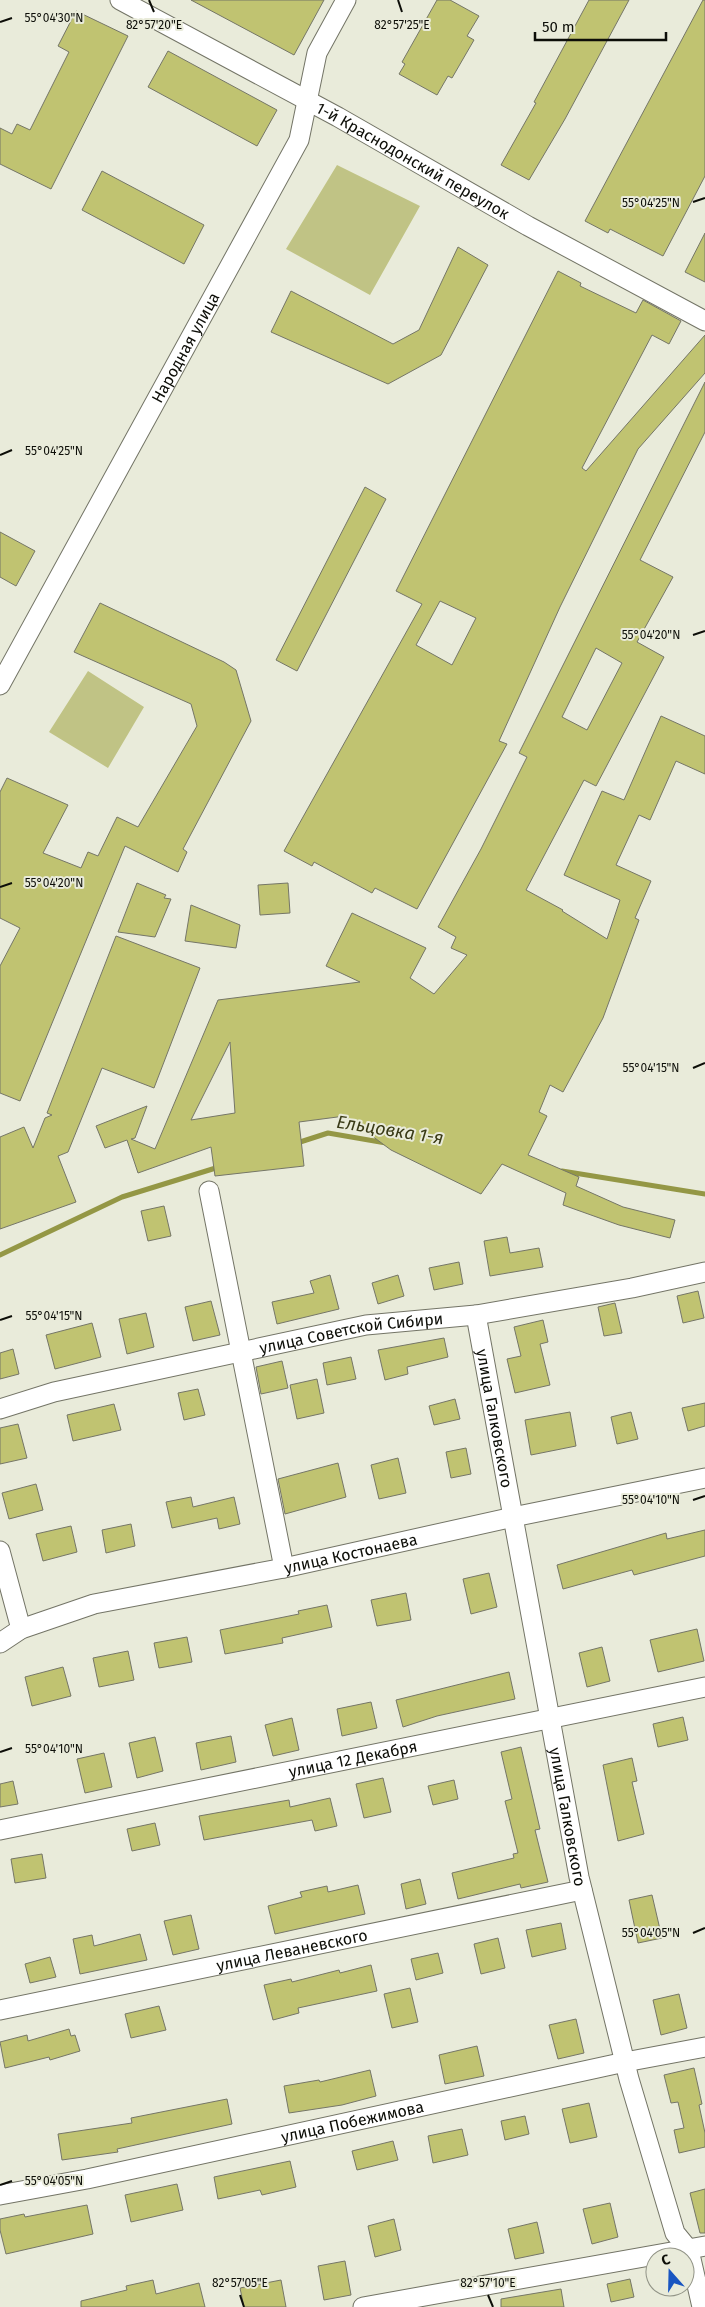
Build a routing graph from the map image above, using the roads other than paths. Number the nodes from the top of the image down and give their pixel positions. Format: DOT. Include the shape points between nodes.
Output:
graph roads {
  1 [pos="120,0"];
  2 [pos="346,0"];
  3 [pos="308,100"];
  4 [pos="705,321"];
  5 [pos="0,685"];
  6 [pos="209,1191"];
  7 [pos="705,1272"];
  8 [pos="476,1315"];
  9 [pos="242,1352"];
  10 [pos="0,1409"];
  11 [pos="705,1478"];
  12 [pos="513,1516"];
  13 [pos="0,1551"];
  14 [pos="284,1568"];
  15 [pos="21,1629"];
  16 [pos="0,1643"];
  17 [pos="705,1687"];
  18 [pos="552,1718"];
  19 [pos="0,1830"];
  20 [pos="582,1890"];
  21 [pos="0,2010"];
  22 [pos="705,2047"];
  23 [pos="625,2062"];
  24 [pos="0,2195"];
  25 [pos="697,2248"];
  26 [pos="363,2307"];
  27 [pos="702,2307"];
  1 -- 3 [label="street, 1-й Краснодонский переулок"];
  2 -- 3 [label="street, Народная улица" via="317,53"];
  3 -- 4 [label="street, 1-й Краснодонский переулок" via="528,226"];
  3 -- 5 [label="street, Народная улица" via="299,140"];
  6 -- 9 [label="street"];
  7 -- 8 [label="street, улица Советской Сибири"];
  8 -- 9 [label="street, улица Советской Сибири" via="366,1325"];
  8 -- 12 [label="street, улица Галковского"];
  9 -- 10 [label="street, улица Советской Сибири" via="54,1392"];
  9 -- 14 [label="street"];
  11 -- 12 [label="street, улица Костонаева"];
  12 -- 14 [label="street, улица Костонаева"];
  12 -- 18 [label="street, улица Галковского"];
  13 -- 15 [label="street"];
  14 -- 15 [label="street, улица Костонаева" via="94,1604"];
  15 -- 16 [label="street, улица Костонаева"];
  17 -- 18 [label="street, улица 12 Декабря"];
  18 -- 19 [label="street, улица 12 Декабря"];
  18 -- 20 [label="street, улица Галковского"];
  20 -- 21 [label="street, улица Леваневского"];
  20 -- 23 [label="street, улица Галковского"];
  22 -- 23 [label="street, улица Побежимова"];
  23 -- 24 [label="street, улица Побежимова"];
  23 -- 25 [label="street, улица Галковского" via="675,2232"];
  25 -- 26 [label="street"];
  25 -- 27 [label="street, улица Галковского"];
}
